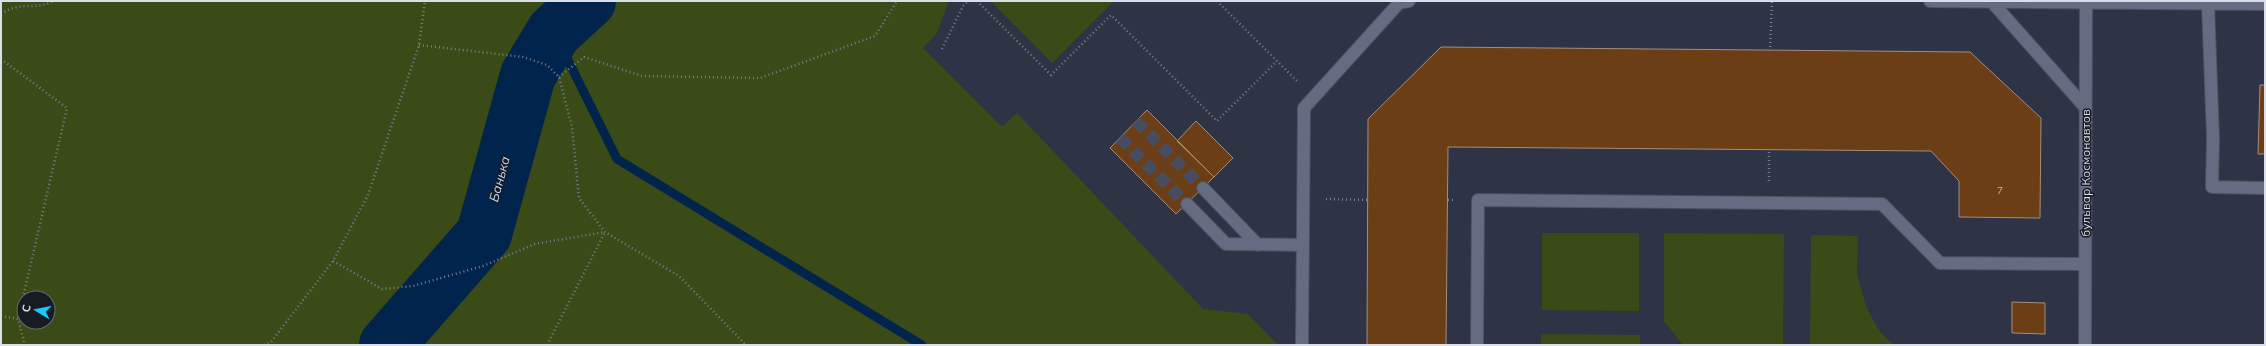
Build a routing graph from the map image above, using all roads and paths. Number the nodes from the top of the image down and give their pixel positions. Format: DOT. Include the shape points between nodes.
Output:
graph roads {
  1 [pos="53,1"];
  2 [pos="425,1"];
  3 [pos="897,1"];
  4 [pos="968,1"];
  5 [pos="977,1"];
  6 [pos="1217,1"];
  7 [pos="1409,1"];
  8 [pos="1772,1"];
  9 [pos="1930,1"];
  10 [pos="1992,2"];
  11 [pos="2086,2"];
  12 [pos="2208,4"];
  13 [pos="2265,4"];
  14 [pos="1,14"];
  15 [pos="419,45"];
  16 [pos="942,49"];
  17 [pos="1770,50"];
  18 [pos="1,59"];
  19 [pos="1277,61"];
  20 [pos="559,77"];
  21 [pos="1314,98"];
  22 [pos="2085,107"];
  23 [pos="1769,150"];
  24 [pos="1203,188"];
  25 [pos="2265,188"];
  26 [pos="1303,199"];
  27 [pos="1368,200"];
  28 [pos="1769,203"];
  29 [pos="1187,204"];
  30 [pos="605,232"];
  31 [pos="1258,245"];
  32 [pos="1303,245"];
  33 [pos="333,261"];
  34 [pos="2085,264"];
  35 [pos="25,290"];
  36 [pos="1,316"];
  37 [pos="16,319"];
  38 [pos="21,330"];
  39 [pos="25,345"];
  40 [pos="264,345"];
  41 [pos="546,345"];
  42 [pos="746,345"];
  43 [pos="1302,345"];
  44 [pos="1476,345"];
  45 [pos="2085,345"];
  1 -- 14 [label="path" via="38,4 20,3"];
  2 -- 15 [label="path"];
  3 -- 20 [label="path" via="875,36 760,78 642,76 584,58"];
  4 -- 16 [label="path" via="963,6"];
  5 -- 19 [label="path" via="1051,75 1111,15 1217,122"];
  6 -- 19 [label="path"];
  7 -- 21 [label="street" via="1399,3"];
  8 -- 17 [label="path"];
  9 -- 10 [label="street"];
  10 -- 11 [label="street"];
  10 -- 22 [label="street"];
  11 -- 12 [label="street"];
  11 -- 22 [label="street, бульвар Космонавтов"];
  12 -- 13 [label="street"];
  12 -- 25 [label="street" via="2213,138 2212,187"];
  15 -- 20 [label="path" via="523,57 547,65"];
  15 -- 33 [label="path" via="368,195"];
  18 -- 35 [label="path" via="67,108"];
  19 -- 21 [label="path"];
  20 -- 30 [label="path" via="572,127 579,198"];
  21 -- 26 [label="street" via="1304,108"];
  22 -- 34 [label="street, бульвар Космонавтов"];
  23 -- 28 [label="path"];
  24 -- 31 [label="street"];
  26 -- 27 [label="path"];
  26 -- 32 [label="street"];
  28 -- 34 [label="street" via="1882,204 1940,263"];
  28 -- 44 [label="street" via="1478,200"];
  29 -- 31 [label="street" via="1226,244"];
  30 -- 33 [label="path" via="535,244 483,266 413,286 382,289"];
  30 -- 41 [label="path"];
  30 -- 42 [label="path" via="679,276"];
  31 -- 32 [label="street"];
  32 -- 43 [label="street"];
  33 -- 40 [label="path" via="271,342"];
  34 -- 45 [label="street, бульвар Космонавтов"];
  36 -- 37 [label="path"];
  38 -- 39 [label="path"];
}
